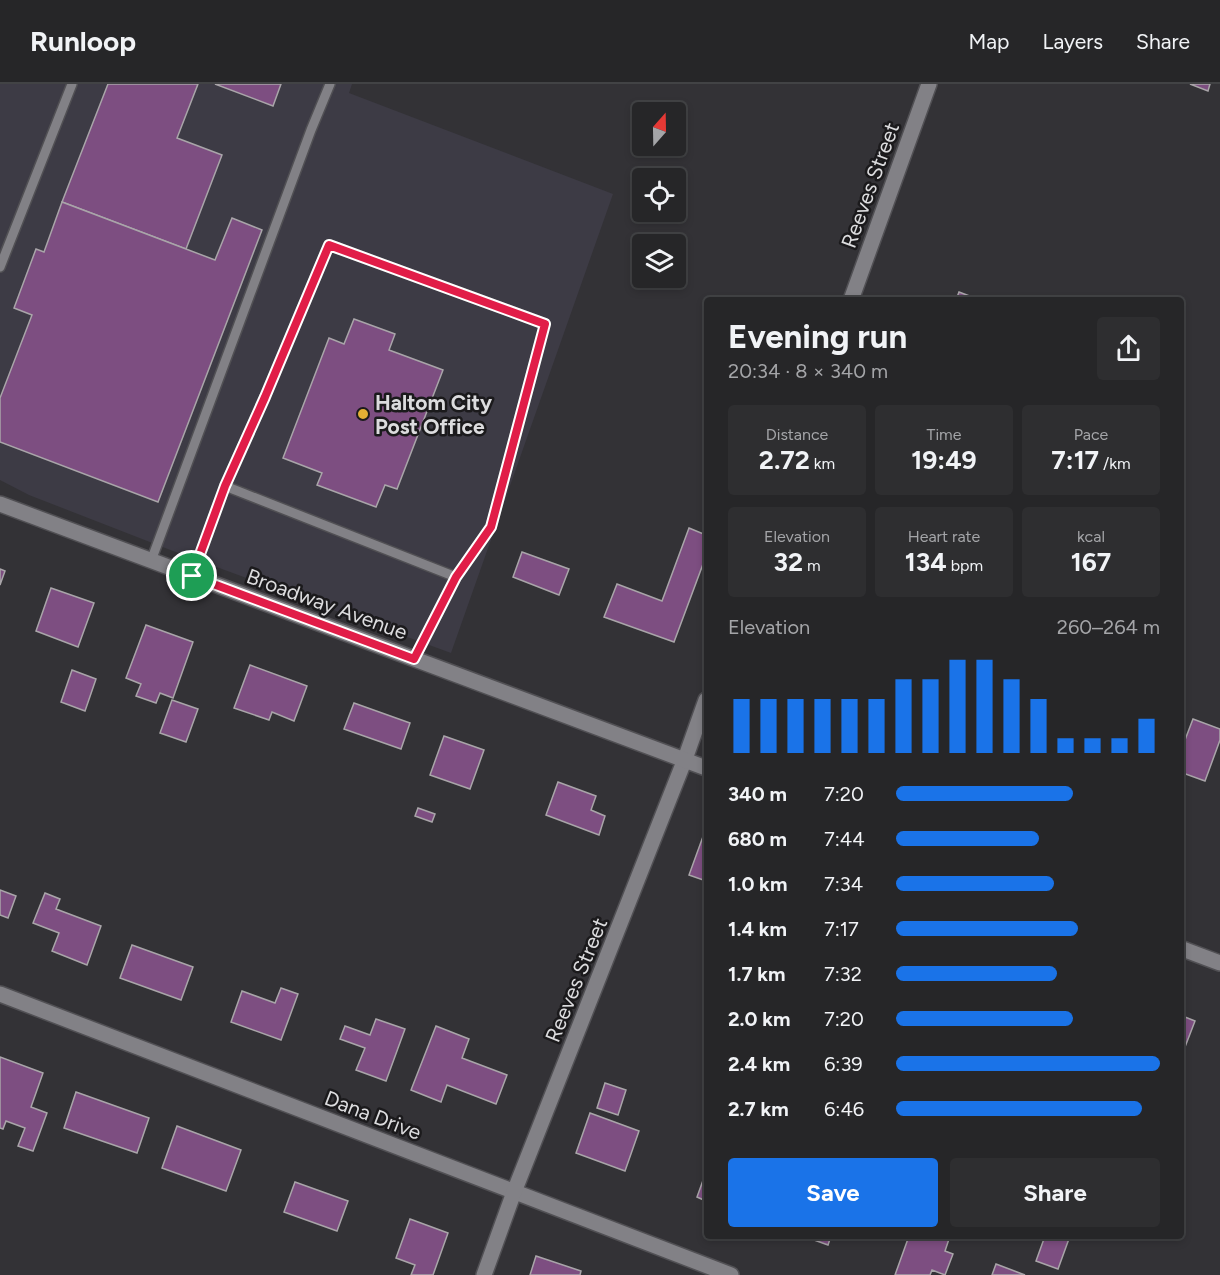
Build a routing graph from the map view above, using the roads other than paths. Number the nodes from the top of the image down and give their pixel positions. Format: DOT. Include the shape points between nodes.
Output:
graph roads {
  1 [pos="72,84"];
  2 [pos="330,84"];
  3 [pos="929,84"];
  4 [pos="0,267"];
  5 [pos="852,297"];
  6 [pos="225,486"];
  7 [pos="0,504"];
  8 [pos="151,561"];
  9 [pos="192,576"];
  10 [pos="456,577"];
  11 [pos="414,659"];
  12 [pos="704,706"];
  13 [pos="685,759"];
  14 [pos="704,767"];
  15 [pos="1184,950"];
  16 [pos="1220,963"];
  17 [pos="0,994"];
  18 [pos="514,1192"];
  19 [pos="484,1275"];
  20 [pos="731,1275"];
  1 -- 4 [label="lane"];
  2 -- 8 [label="lane"];
  3 -- 5 [label="street, Reeves Street"];
  6 -- 9 [label="lane"];
  6 -- 10 [label="lane"];
  6 -- 10 [label="lane" via="329,245 545,324 491,527"];
  7 -- 8 [label="street, Broadway Avenue"];
  8 -- 9 [label="street, Broadway Avenue"];
  9 -- 11 [label="street, Broadway Avenue"];
  10 -- 11 [label="lane"];
  11 -- 13 [label="street, Broadway Avenue"];
  12 -- 13 [label="street, Reeves Street"];
  13 -- 14 [label="street, Broadway Avenue"];
  13 -- 18 [label="street, Reeves Street"];
  15 -- 16 [label="street"];
  17 -- 18 [label="street, Dana Drive"];
  18 -- 19 [label="street, Reeves Street"];
  18 -- 20 [label="street, Dana Drive"];
}
